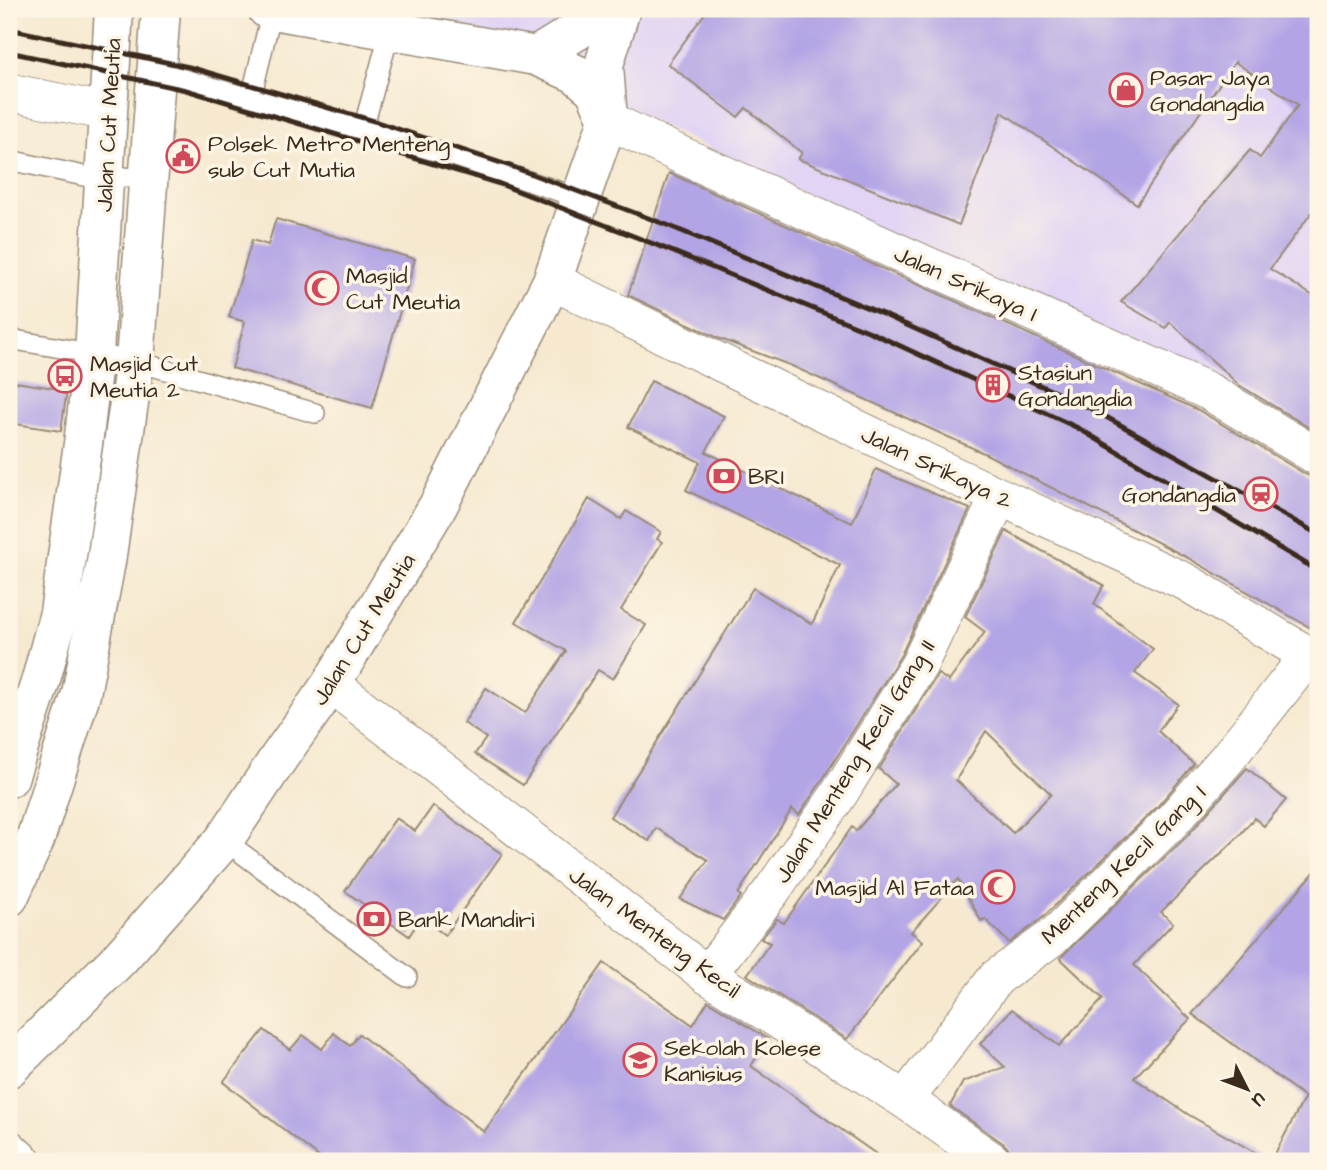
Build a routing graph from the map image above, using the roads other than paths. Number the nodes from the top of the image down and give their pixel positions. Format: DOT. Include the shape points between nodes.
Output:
graph roads {
  1 [pos="114,9"];
  2 [pos="161,9"];
  3 [pos="270,9"];
  4 [pos="601,9"];
  5 [pos="621,9"];
  6 [pos="390,30"];
  7 [pos="536,56"];
  8 [pos="155,71"];
  9 [pos="9,92"];
  10 [pos="251,98"];
  11 [pos="108,112"];
  12 [pos="608,120"];
  13 [pos="363,129"];
  14 [pos="9,160"];
  15 [pos="106,176"];
  16 [pos="149,178"];
  17 [pos="582,199"];
  18 [pos="552,281"];
  19 [pos="9,340"];
  20 [pos="94,354"];
  21 [pos="135,361"];
  22 [pos="315,413"];
  23 [pos="1318,457"];
  24 [pos="999,497"];
  25 [pos="1313,658"];
  26 [pos="331,684"];
  27 [pos="9,778"];
  28 [pos="224,840"];
  29 [pos="9,897"];
  30 [pos="707,975"];
  31 [pos="407,977"];
  32 [pos="9,1068"];
  33 [pos="905,1100"];
  34 [pos="9,1137"];
  35 [pos="35,1161"];
  36 [pos="992,1161"];
  1 -- 11 [label="main road, Jalan Cut Meutia"];
  2 -- 8 [label="main road, Jalan Cut Meutia"];
  3 -- 6 [label="main road"];
  3 -- 10 [label="lane"];
  4 -- 7 [label="main road" via="587,24"];
  5 -- 12 [label="main road" via="604,65"];
  6 -- 7 [label="main road"];
  6 -- 13 [label="lane"];
  7 -- 12 [label="main road" via="576,74 595,90"];
  8 -- 10 [label="lane"];
  8 -- 16 [label="main road, Jalan Cut Meutia"];
  9 -- 11 [label="street"];
  10 -- 13 [label="lane"];
  11 -- 15 [label="main road, Jalan Cut Meutia"];
  12 -- 17 [label="main road, Jalan Cut Meutia"];
  12 -- 23 [label="street, Jalan Srikaya I" via="1208,391"];
  13 -- 17 [label="lane"];
  14 -- 15 [label="lane" via="84,176"];
  15 -- 16 [label="lane"];
  15 -- 20 [label="main road, Jalan Cut Meutia"];
  16 -- 21 [label="main road, Jalan Cut Meutia"];
  17 -- 18 [label="main road, Jalan Cut Meutia"];
  18 -- 24 [label="street, Jalan Srikaya 2"];
  18 -- 26 [label="main road, Jalan Cut Meutia" via="438,506"];
  19 -- 20 [label="lane"];
  20 -- 21 [label="lane"];
  20 -- 27 [label="main road, Jalan Cut Meutia" via="59,614"];
  21 -- 22 [label="lane"];
  21 -- 29 [label="main road, Jalan Cut Meutia" via="82,694 35,840"];
  24 -- 25 [label="street, Jalan Srikaya 2" via="1186,582"];
  24 -- 30 [label="street, Jalan Menteng Kecil Gang II" via="919,665 839,794"];
  25 -- 33 [label="street, Menteng Kecil Gang I" via="1172,821 1061,929 996,978"];
  26 -- 28 [label="main road, Jalan Cut Meutia"];
  26 -- 30 [label="street, Jalan Menteng Kecil"];
  28 -- 31 [label="lane"];
  28 -- 32 [label="main road, Jalan Cut Meutia" via="120,958"];
  30 -- 33 [label="street, Jalan Menteng Kecil"];
  33 -- 36 [label="street, Jalan Menteng Kecil"];
  34 -- 35 [label="lane"];
}
